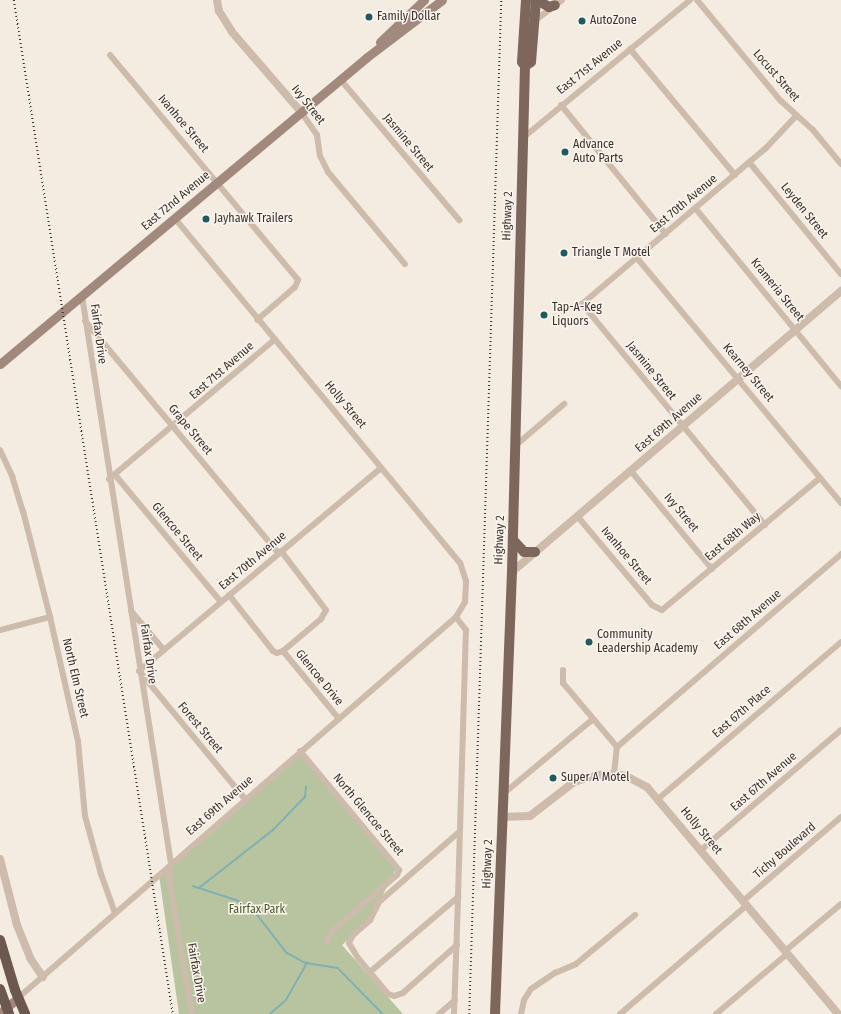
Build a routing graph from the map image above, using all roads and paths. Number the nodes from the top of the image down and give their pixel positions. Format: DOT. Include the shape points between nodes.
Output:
graph roads {
  1 [pos="217,0"];
  2 [pos="424,0"];
  3 [pos="442,0"];
  4 [pos="526,0"];
  5 [pos="536,0"];
  6 [pos="690,0"];
  7 [pos="697,0"];
  8 [pos="558,3"];
  9 [pos="534,22"];
  10 [pos="524,29"];
  11 [pos="630,49"];
  12 [pos="110,55"];
  13 [pos="367,57"];
  14 [pos="526,66"];
  15 [pos="340,79"];
  16 [pos="561,105"];
  17 [pos="301,112"];
  18 [pos="796,116"];
  19 [pos="524,136"];
  20 [pos="749,162"];
  21 [pos="841,164"];
  22 [pos="735,175"];
  23 [pos="218,182"];
  24 [pos="696,208"];
  25 [pos="175,218"];
  26 [pos="459,220"];
  27 [pos="666,234"];
  28 [pos="637,258"];
  29 [pos="405,264"];
  30 [pos="841,274"];
  31 [pos="841,291"];
  32 [pos="82,296"];
  33 [pos="582,304"];
  34 [pos="257,320"];
  35 [pos="85,321"];
  36 [pos="795,330"];
  37 [pos="275,339"];
  38 [pos="0,364"];
  39 [pos="738,379"];
  40 [pos="841,386"];
  41 [pos="564,404"];
  42 [pos="173,427"];
  43 [pos="683,427"];
  44 [pos="515,446"];
  45 [pos="0,450"];
  46 [pos="381,468"];
  47 [pos="631,471"];
  48 [pos="116,476"];
  49 [pos="820,478"];
  50 [pos="109,479"];
  51 [pos="841,503"];
  52 [pos="578,517"];
  53 [pos="765,525"];
  54 [pos="513,540"];
  55 [pos="279,552"];
  56 [pos="535,552"];
  57 [pos="841,554"];
  58 [pos="712,569"];
  59 [pos="512,572"];
  60 [pos="229,595"];
  61 [pos="221,602"];
  62 [pos="658,609"];
  63 [pos="131,611"];
  64 [pos="456,617"];
  65 [pos="50,618"];
  66 [pos="0,630"];
  67 [pos="841,642"];
  68 [pos="164,650"];
  69 [pos="283,651"];
  70 [pos="563,670"];
  71 [pos="139,671"];
  72 [pos="593,718"];
  73 [pos="339,719"];
  74 [pos="841,730"];
  75 [pos="617,747"];
  76 [pos="300,751"];
  77 [pos="614,774"];
  78 [pos="503,794"];
  79 [pos="658,799"];
  80 [pos="245,800"];
  81 [pos="502,817"];
  82 [pos="841,817"];
  83 [pos="459,832"];
  84 [pos="701,850"];
  85 [pos="0,859"];
  86 [pos="171,864"];
  87 [pos="458,897"];
  88 [pos="745,903"];
  89 [pos="841,904"];
  90 [pos="116,913"];
  91 [pos="635,915"];
  92 [pos="0,940"];
  93 [pos="328,941"];
  94 [pos="457,945"];
  95 [pos="786,953"];
  96 [pos="370,972"];
  97 [pos="43,977"];
  98 [pos="0,989"];
  99 [pos="18,998"];
  100 [pos="455,1000"];
  101 [pos="835,1011"];
  102 [pos="5,1012"];
  103 [pos="25,1014"];
  104 [pos="192,1014"];
  105 [pos="439,1014"];
  106 [pos="454,1014"];
  107 [pos="495,1014"];
  108 [pos="521,1014"];
  109 [pos="620,1014"];
  110 [pos="716,1014"];
  1 -- 17 [label="street, Ivy Street" via="219,11 232,32"];
  2 -- 13 [label="main road, East 72nd Avenue"];
  3 -- 13 [label="main road, East 72nd Avenue"];
  4 -- 10 [label="main road, Highway 2"];
  5 -- 8 [label="main road" via="549,7"];
  5 -- 9 [label="main road, Highway 2"];
  6 -- 11 [label="street, East 71st Avenue"];
  7 -- 18 [label="street, Locust Street"];
  8 -- 9 [label="street"];
  9 -- 10 [label="street"];
  9 -- 14 [label="main road, Highway 2" via="531,62"];
  10 -- 14 [label="main road, Highway 2" via="522,62"];
  11 -- 16 [label="street, East 71st Avenue"];
  11 -- 22 [label="street"];
  12 -- 23 [label="street, Ivanhoe Street"];
  13 -- 15 [label="main road, East 72nd Avenue"];
  14 -- 19 [label="main road, Highway 2"];
  15 -- 17 [label="main road, East 72nd Avenue"];
  15 -- 26 [label="street, Jasmine Street"];
  16 -- 19 [label="street, East 71st Avenue"];
  16 -- 27 [label="street"];
  17 -- 23 [label="main road, East 72nd Avenue"];
  17 -- 29 [label="street, Ivy Street" via="317,135 320,156 328,172"];
  18 -- 20 [label="street, East 70th Avenue"];
  18 -- 21 [label="street, Locust Street" via="813,130"];
  19 -- 44 [label="main road, Highway 2"];
  20 -- 22 [label="street, East 70th Avenue"];
  20 -- 30 [label="street, Leyden Street"];
  22 -- 24 [label="street, East 70th Avenue"];
  23 -- 25 [label="main road, East 72nd Avenue"];
  23 -- 34 [label="street, Ivanhoe Street" via="292,270 299,283"];
  24 -- 27 [label="street, East 70th Avenue"];
  24 -- 36 [label="street, Krameria Street"];
  25 -- 32 [label="main road, East 72nd Avenue"];
  25 -- 34 [label="street, Holly Street"];
  27 -- 28 [label="street, East 70th Avenue"];
  28 -- 33 [label="street, East 70th Avenue"];
  28 -- 39 [label="street, Kearney Street"];
  31 -- 36 [label="street, East 69th Avenue"];
  32 -- 35 [label="street, Fairfax Drive"];
  32 -- 38 [label="main road, East 72nd Avenue"];
  33 -- 43 [label="street, Jasmine Street"];
  34 -- 37 [label="street, Holly Street"];
  35 -- 42 [label="street, Grape Street"];
  35 -- 50 [label="street, Fairfax Drive"];
  36 -- 39 [label="street, East 69th Avenue"];
  36 -- 40 [label="street, Krameria Street"];
  37 -- 42 [label="street, East 71st Avenue"];
  37 -- 46 [label="street, Holly Street"];
  39 -- 43 [label="street, East 69th Avenue"];
  39 -- 49 [label="street, Kearney Street"];
  41 -- 44 [label="street"];
  42 -- 48 [label="street, East 71st Avenue"];
  42 -- 55 [label="street, Grape Street"];
  43 -- 47 [label="street, East 69th Avenue"];
  43 -- 53 [label="street, Jasmine Street"];
  44 -- 54 [label="main road, Highway 2"];
  45 -- 65 [label="street, North Elm Street" via="12,476 23,511"];
  46 -- 55 [label="street, East 70th Avenue"];
  46 -- 64 [label="street, Holly Street" via="461,565 466,593"];
  47 -- 52 [label="street, East 69th Avenue"];
  47 -- 58 [label="street, Ivy Street"];
  48 -- 50 [label="street, East 71st Avenue"];
  48 -- 61 [label="street, Glencoe Street"];
  49 -- 51 [label="street, Kearney Street"];
  49 -- 53 [label="street, East 68th Way"];
  50 -- 63 [label="street, Fairfax Drive"];
  52 -- 56 [label="street, East 69th Avenue"];
  52 -- 62 [label="street, Ivanhoe Street"];
  53 -- 58 [label="street, East 68th Way"];
  54 -- 56 [label="main road" via="524,552"];
  54 -- 59 [label="main road, Highway 2"];
  55 -- 60 [label="street, East 70th Avenue"];
  55 -- 69 [label="street, Grape Street" via="326,610 321,618"];
  56 -- 59 [label="street, East 69th Avenue"];
  57 -- 75 [label="street, East 68th Avenue"];
  58 -- 62 [label="street, East 68th Way" via="669,606"];
  59 -- 78 [label="main road, Highway 2"];
  60 -- 61 [label="street, East 70th Avenue"];
  60 -- 69 [label="street" via="274,651"];
  61 -- 68 [label="street, East 70th Avenue"];
  63 -- 68 [label="street"];
  63 -- 71 [label="street, Fairfax Drive"];
  64 -- 73 [label="street, East 69th Avenue"];
  64 -- 83 [label="street" via="466,630"];
  65 -- 66 [label="street"];
  65 -- 90 [label="street, North Elm Street" via="78,741 85,816 101,874"];
  67 -- 79 [label="street, East 67th Place"];
  68 -- 71 [label="street, East 70th Avenue"];
  69 -- 73 [label="street, Glencoe Drive"];
  70 -- 72 [label="street" via="563,683"];
  71 -- 80 [label="street, Forest Street"];
  71 -- 86 [label="street, Fairfax Drive"];
  72 -- 75 [label="street"];
  72 -- 78 [label="street"];
  73 -- 76 [label="street, East 69th Avenue"];
  74 -- 84 [label="street, East 67th Avenue"];
  75 -- 77 [label="street"];
  76 -- 80 [label="street, East 69th Avenue"];
  76 -- 93 [label="street, North Glencoe Street" via="399,870 397,875 332,931"];
  77 -- 79 [label="street, Holly Street" via="640,783"];
  77 -- 81 [label="street, Holly Street" via="596,775 574,782 530,816"];
  78 -- 81 [label="main road, Highway 2"];
  79 -- 84 [label="street, Holly Street"];
  80 -- 86 [label="street, East 69th Avenue"];
  81 -- 107 [label="main road, Highway 2"];
  82 -- 88 [label="street, Tichy Boulevard"];
  83 -- 87 [label="street"];
  83 -- 96 [label="street" via="379,902 370,920 353,935 350,947"];
  84 -- 88 [label="street, Holly Street"];
  85 -- 97 [label="street" via="17,926 30,958"];
  86 -- 90 [label="street, East 69th Avenue"];
  86 -- 104 [label="street, Fairfax Drive" via="169,878"];
  87 -- 94 [label="street"];
  87 -- 96 [label="street" via="443,907"];
  88 -- 95 [label="street, Holly Street"];
  88 -- 109 [label="street"];
  89 -- 95 [label="street"];
  90 -- 97 [label="street, East 69th Avenue"];
  91 -- 108 [label="street" via="576,964 555,973 530,989"];
  92 -- 99 [label="highway"];
  94 -- 96 [label="street" via="397,996 388,994"];
  94 -- 100 [label="street"];
  95 -- 101 [label="street, Holly Street"];
  95 -- 110 [label="street"];
  97 -- 99 [label="street, East 69th Avenue"];
  98 -- 102 [label="highway"];
  99 -- 102 [label="main road, East 69th Avenue"];
  99 -- 103 [label="highway"];
  100 -- 105 [label="street"];
  100 -- 106 [label="street"];
}
